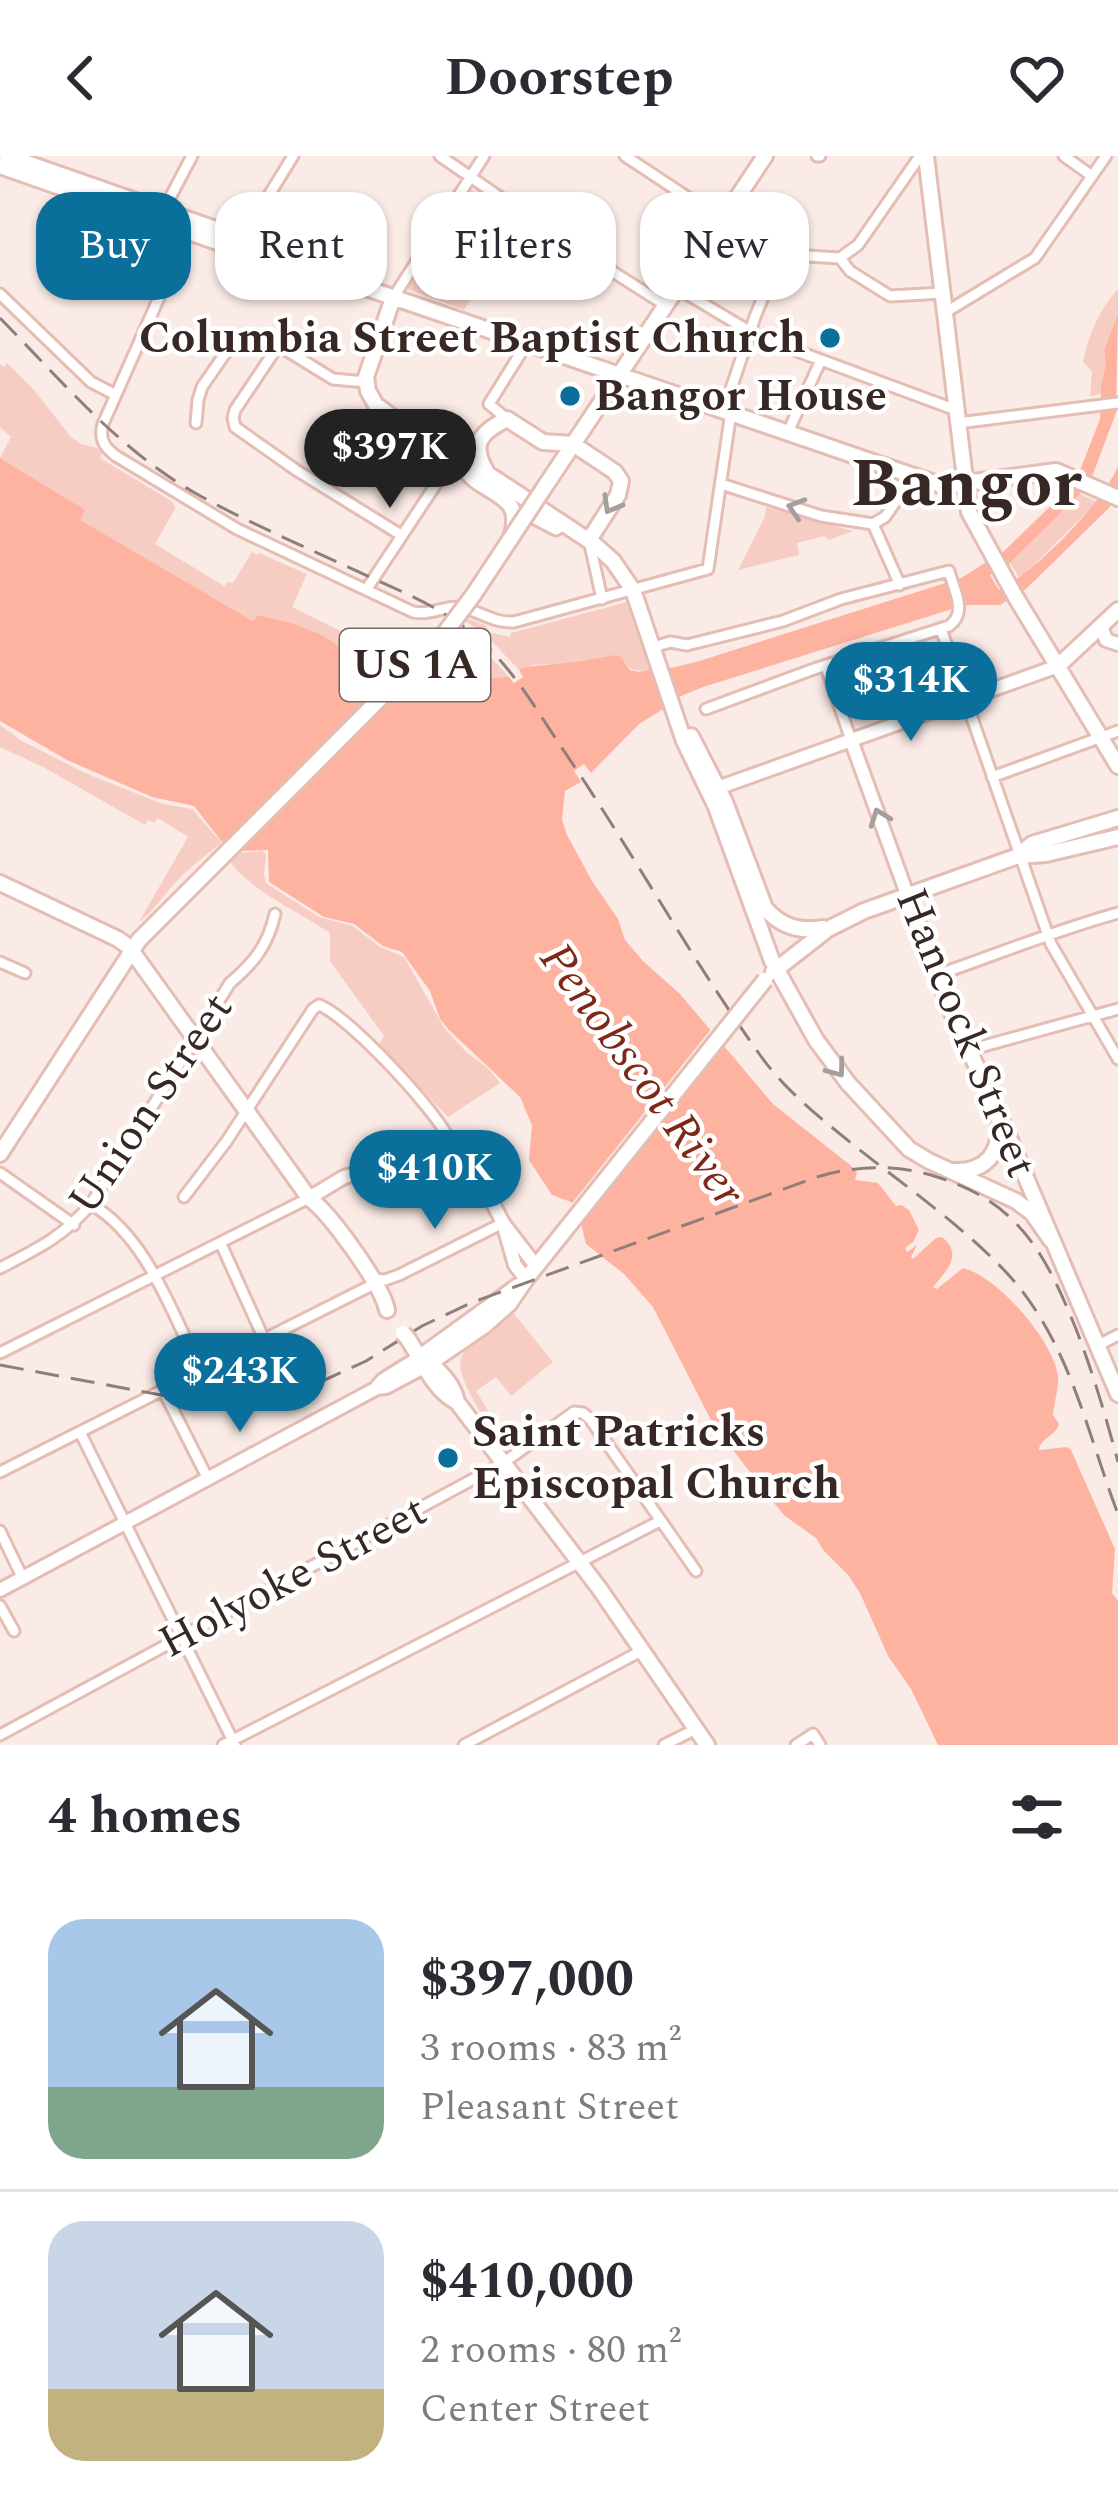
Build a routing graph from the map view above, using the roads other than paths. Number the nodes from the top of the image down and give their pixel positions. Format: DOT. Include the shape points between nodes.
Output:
graph roads {
  1 [pos="7,156"];
  2 [pos="192,156"];
  3 [pos="293,156"];
  4 [pos="440,156"];
  5 [pos="484,156"];
  6 [pos="625,156"];
  7 [pos="765,156"];
  8 [pos="923,156"];
  9 [pos="1064,156"];
  10 [pos="1106,156"];
  11 [pos="0,166"];
  12 [pos="1091,176"];
  13 [pos="470,177"];
  14 [pos="81,192"];
  15 [pos="109,192"];
  16 [pos="173,192"];
  17 [pos="271,192"];
  18 [pos="680,192"];
  19 [pos="741,192"];
  20 [pos="809,256"];
  21 [pos="840,258"];
  22 [pos="943,293"];
  23 [pos="0,294"];
  24 [pos="387,296"];
  25 [pos="393,298"];
  26 [pos="158,300"];
  27 [pos="669,300"];
  28 [pos="697,300"];
  29 [pos="763,300"];
  30 [pos="665,305"];
  31 [pos="946,312"];
  32 [pos="751,333"];
  33 [pos="526,343"];
  34 [pos="278,346"];
  35 [pos="821,360"];
  36 [pos="619,375"];
  37 [pos="366,382"];
  38 [pos="116,395"];
  39 [pos="1117,403"];
  40 [pos="728,411"];
  41 [pos="957,417"];
  42 [pos="507,419"];
  43 [pos="196,423"];
  44 [pos="788,432"];
  45 [pos="543,442"];
  46 [pos="573,444"];
  47 [pos="454,457"];
  48 [pos="552,475"];
  49 [pos="913,476"];
  50 [pos="489,482"];
  51 [pos="721,484"];
  52 [pos="964,484"];
  53 [pos="1113,496"];
  54 [pos="538,497"];
  55 [pos="565,524"];
  56 [pos="873,524"];
  57 [pos="400,535"];
  58 [pos="510,539"];
  59 [pos="589,540"];
  60 [pos="900,585"];
  61 [pos="366,590"];
  62 [pos="633,590"];
  63 [pos="602,599"];
  64 [pos="466,609"];
  65 [pos="1118,610"];
  66 [pos="1101,625"];
  67 [pos="941,629"];
  68 [pos="1118,644"];
  69 [pos="654,646"];
  70 [pos="1058,665"];
  71 [pos="826,667"];
  72 [pos="965,699"];
  73 [pos="706,709"];
  74 [pos="1118,731"];
  75 [pos="1100,738"];
  76 [pos="851,740"];
  77 [pos="1118,766"];
  78 [pos="992,777"];
  79 [pos="713,790"];
  80 [pos="1118,818"];
  81 [pos="1118,837"];
  82 [pos="1018,856"];
  83 [pos="0,883"];
  84 [pos="907,895"];
  85 [pos="1118,913"];
  86 [pos="275,914"];
  87 [pos="834,925"];
  88 [pos="1047,934"];
  89 [pos="131,950"];
  90 [pos="0,962"];
  91 [pos="25,973"];
  92 [pos="771,974"];
  93 [pos="937,975"];
  94 [pos="1118,1009"];
  95 [pos="1092,1015"];
  96 [pos="193,1039"];
  97 [pos="968,1050"];
  98 [pos="1118,1059"];
  99 [pos="996,1109"];
  100 [pos="246,1112"];
  101 [pos="448,1139"];
  102 [pos="0,1154"];
  103 [pos="949,1170"];
  104 [pos="0,1173"];
  105 [pos="184,1196"];
  106 [pos="309,1198"];
  107 [pos="91,1204"];
  108 [pos="503,1223"];
  109 [pos="74,1225"];
  110 [pos="1052,1240"];
  111 [pos="220,1244"];
  112 [pos="0,1268"];
  113 [pos="531,1273"];
  114 [pos="154,1276"];
  115 [pos="370,1283"];
  116 [pos="1118,1335"];
  117 [pos="264,1340"];
  118 [pos="462,1342"];
  119 [pos="1096,1346"];
  120 [pos="0,1353"];
  121 [pos="425,1362"];
  122 [pos="201,1371"];
  123 [pos="164,1390"];
  124 [pos="1118,1394"];
  125 [pos="455,1396"];
  126 [pos="80,1432"];
  127 [pos="503,1462"];
  128 [pos="0,1472"];
  129 [pos="208,1480"];
  130 [pos="660,1521"];
  131 [pos="124,1522"];
  132 [pos="0,1532"];
  133 [pos="580,1563"];
  134 [pos="695,1571"];
  135 [pos="23,1579"];
  136 [pos="0,1590"];
  137 [pos="0,1606"];
  138 [pos="14,1631"];
  139 [pos="182,1637"];
  140 [pos="643,1650"];
  141 [pos="696,1729"];
  142 [pos="0,1735"];
  143 [pos="230,1743"];
  144 [pos="464,1745"];
  145 [pos="664,1745"];
  146 [pos="707,1745"];
  147 [pos="796,1745"];
  148 [pos="820,1745"];
  1 -- 15 [label="main road"];
  2 -- 16 [label="street"];
  3 -- 17 [label="street"];
  4 -- 13 [label="street"];
  5 -- 13 [label="street"];
  6 -- 18 [label="street"];
  7 -- 19 [label="main road"];
  8 -- 21 [label="street"];
  8 -- 22 [label="main road"];
  9 -- 12 [label="street"];
  10 -- 12 [label="street"];
  11 -- 14 [label="main road"];
  12 -- 31 [label="street" via="1035,258"];
  13 -- 25 [label="street"];
  13 -- 30 [label="street"];
  20 -- 21 [label="street"];
  21 -- 22 [label="street" via="890,296"];
  22 -- 31 [label="main road"];
  23 -- 38 [label="street"];
  24 -- 25 [label="main road"];
  25 -- 33 [label="main road"];
  25 -- 37 [label="main road"];
  26 -- 38 [label="street"];
  27 -- 30 [label="main road"];
  28 -- 32 [label="street"];
  29 -- 32 [label="street"];
  30 -- 36 [label="main road"];
  31 -- 41 [label="main road"];
  32 -- 35 [label="street"];
  32 -- 40 [label="street"];
  33 -- 36 [label="main road"];
  33 -- 42 [label="street" via="489,404"];
  34 -- 37 [label="street" via="333,379"];
  34 -- 43 [label="street" via="257,334 234,342 201,390"];
  34 -- 57 [label="street" via="235,410 237,429"];
  35 -- 41 [label="street"];
  35 -- 44 [label="street"];
  36 -- 40 [label="main road"];
  36 -- 46 [label="main road"];
  37 -- 47 [label="main road" via="383,412"];
  38 -- 61 [label="street" via="102,427 116,456 210,514"];
  39 -- 41 [label="street"];
  40 -- 44 [label="main road"];
  40 -- 51 [label="street"];
  41 -- 52 [label="main road"];
  42 -- 45 [label="main road"];
  42 -- 50 [label="main road" via="478,444"];
  44 -- 49 [label="main road"];
  45 -- 46 [label="main road"];
  45 -- 48 [label="main road"];
  46 -- 48 [label="main road, US 1A"];
  46 -- 59 [label="main road, one-way" via="621,481"];
  47 -- 50 [label="main road"];
  47 -- 57 [label="street"];
  48 -- 54 [label="main road, US 1A"];
  49 -- 52 [label="main road"];
  49 -- 56 [label="street"];
  50 -- 54 [label="main road"];
  50 -- 58 [label="main road" via="512,509"];
  56 -- 51 [label="street, one-way"];
  51 -- 62 [label="street" via="708,569"];
  52 -- 53 [label="main road" via="1052,471"];
  52 -- 70 [label="main road" via="971,516"];
  54 -- 55 [label="main road"];
  54 -- 58 [label="main road, US 1A, bridge"];
  55 -- 59 [label="main road"];
  55 -- 64 [label="street" via="556,530 524,519"];
  56 -- 60 [label="street"];
  57 -- 61 [label="street"];
  58 -- 89 [label="main road, US 1A, bridge" via="437,642"];
  59 -- 62 [label="main road"];
  59 -- 63 [label="street"];
  60 -- 67 [label="street" via="949,572 959,617"];
  60 -- 69 [label="street" via="688,645"];
  61 -- 64 [label="street" via="416,613"];
  62 -- 63 [label="street"];
  62 -- 69 [label="main road"];
  63 -- 64 [label="street" via="511,622"];
  65 -- 66 [label="main road"];
  66 -- 68 [label="street" via="1106,640"];
  66 -- 70 [label="main road"];
  67 -- 71 [label="street"];
  67 -- 72 [label="street"];
  69 -- 79 [label="main road"];
  70 -- 72 [label="street"];
  70 -- 75 [label="main road"];
  71 -- 73 [label="street"];
  71 -- 76 [label="street, Hancock Street"];
  72 -- 76 [label="street"];
  72 -- 78 [label="street"];
  74 -- 75 [label="street"];
  75 -- 77 [label="main road"];
  75 -- 78 [label="street"];
  76 -- 79 [label="street"];
  84 -- 76 [label="street, Hancock Street, one-way"];
  78 -- 82 [label="street"];
  79 -- 87 [label="main road" via="768,912 799,929"];
  79 -- 92 [label="main road"];
  80 -- 82 [label="main road" via="1032,844"];
  81 -- 82 [label="main road"];
  82 -- 84 [label="main road"];
  82 -- 88 [label="street"];
  83 -- 89 [label="main road"];
  84 -- 87 [label="main road"];
  84 -- 93 [label="main road, Hancock Street"];
  85 -- 88 [label="street"];
  86 -- 96 [label="street, Union Street" via="269,940"];
  87 -- 92 [label="main road"];
  88 -- 93 [label="street"];
  88 -- 95 [label="street"];
  89 -- 96 [label="main road"];
  89 -- 102 [label="main road, US 1A"];
  90 -- 91 [label="street"];
  92 -- 103 [label="main road, one-way" via="856,1093 909,1149"];
  92 -- 113 [label="main road, bridge"];
  93 -- 97 [label="main road, Hancock Street"];
  94 -- 95 [label="street"];
  95 -- 97 [label="street"];
  95 -- 98 [label="street"];
  96 -- 100 [label="main road"];
  96 -- 107 [label="street, Union Street"];
  97 -- 99 [label="main road, Hancock Street"];
  99 -- 103 [label="main road" via="992,1157 975,1169"];
  99 -- 110 [label="main road, Hancock Street"];
  100 -- 101 [label="street" via="319,1005 399,1076"];
  100 -- 105 [label="street"];
  100 -- 106 [label="main road"];
  101 -- 106 [label="street"];
  101 -- 108 [label="street" via="467,1153"];
  103 -- 110 [label="main road" via="1022,1205"];
  104 -- 109 [label="street"];
  106 -- 111 [label="street"];
  106 -- 115 [label="main road"];
  107 -- 109 [label="street, Union Street"];
  107 -- 114 [label="street" via="125,1230"];
  108 -- 113 [label="street"];
  108 -- 115 [label="street"];
  109 -- 112 [label="street, Union Street"];
  110 -- 119 [label="main road, Hancock Street"];
  111 -- 114 [label="street"];
  111 -- 117 [label="street"];
  113 -- 118 [label="main road" via="509,1304"];
  113 -- 121 [label="main road"];
  114 -- 120 [label="street"];
  114 -- 122 [label="street"];
  115 -- 117 [label="street"];
  115 -- 121 [label="main road"];
  116 -- 119 [label="street"];
  117 -- 122 [label="street"];
  118 -- 121 [label="main road"];
  118 -- 125 [label="main road"];
  119 -- 124 [label="main road, Hancock Street"];
  121 -- 125 [label="main road"];
  121 -- 129 [label="street"];
  122 -- 123 [label="street"];
  123 -- 126 [label="street"];
  123 -- 129 [label="street"];
  125 -- 127 [label="main road"];
  126 -- 128 [label="street"];
  126 -- 131 [label="street"];
  127 -- 130 [label="street, Holyoke Street" via="580,1412"];
  127 -- 133 [label="main road"];
  127 -- 139 [label="street, Holyoke Street"];
  129 -- 131 [label="street"];
  130 -- 133 [label="street"];
  130 -- 134 [label="street"];
  131 -- 135 [label="street"];
  131 -- 139 [label="street"];
  132 -- 135 [label="street"];
  133 -- 140 [label="main road"];
  133 -- 143 [label="street"];
  135 -- 136 [label="street"];
  137 -- 138 [label="street"];
  139 -- 142 [label="street, Holyoke Street"];
  139 -- 143 [label="street"];
  140 -- 141 [label="main road"];
  140 -- 144 [label="street"];
  141 -- 145 [label="street"];
  141 -- 146 [label="main road"];
  147 -- 148 [label="street" via="813,1734"];
}
